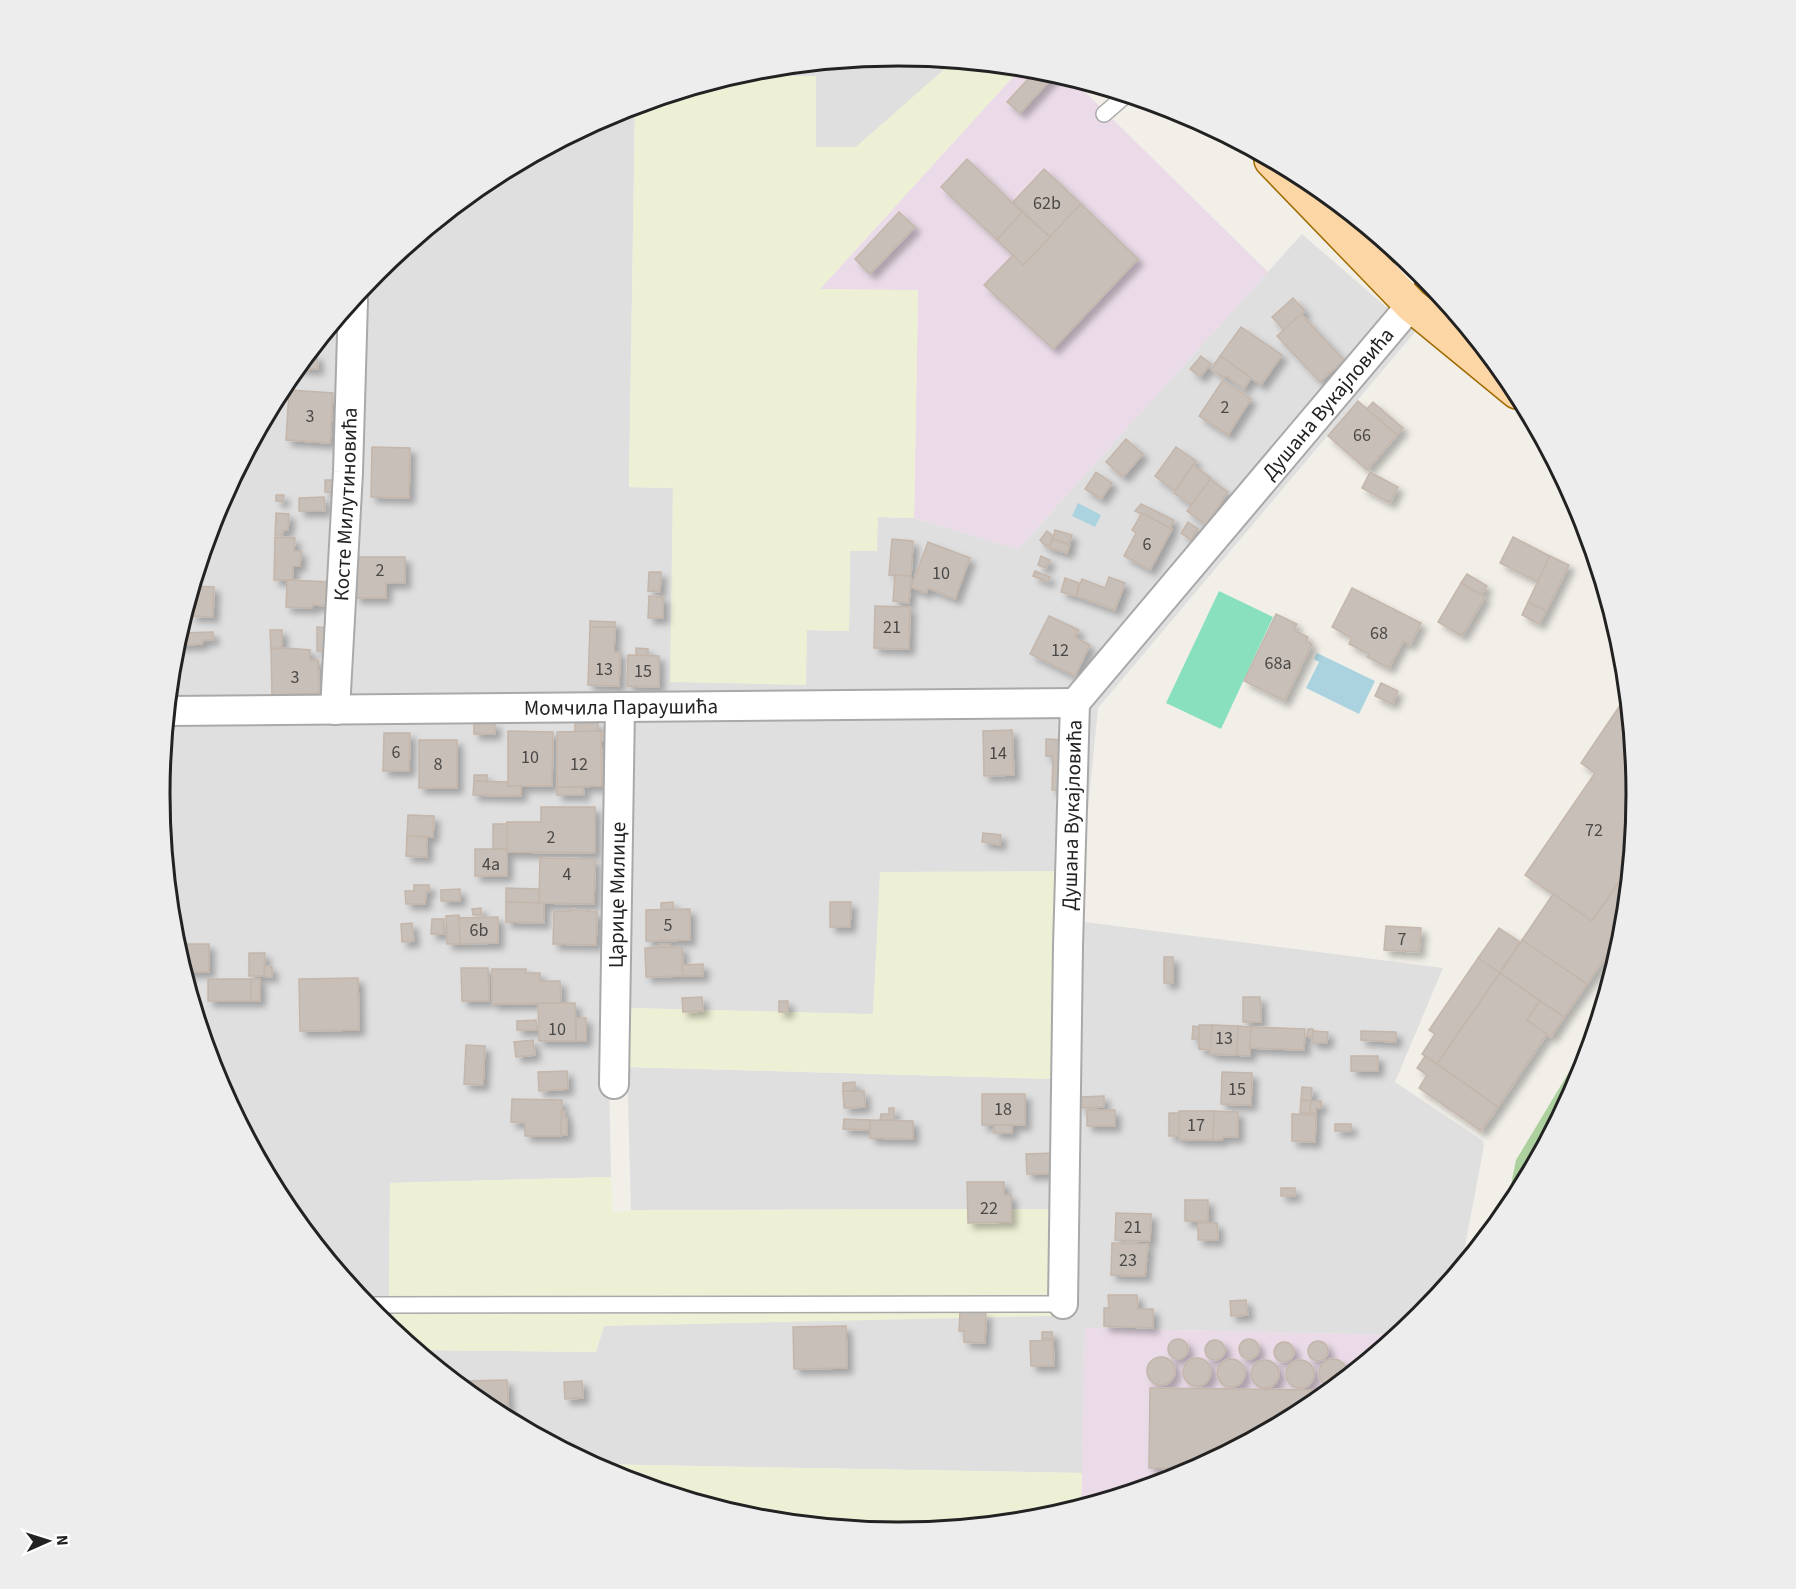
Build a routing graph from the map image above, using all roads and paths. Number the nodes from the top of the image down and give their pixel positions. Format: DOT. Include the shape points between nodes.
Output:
graph roads {
  1 [pos="1119,101"];
  2 [pos="1104,114"];
  3 [pos="1300,187"];
  4 [pos="1405,286"];
  5 [pos="352,312"];
  6 [pos="1493,374"];
  7 [pos="1075,704"];
  8 [pos="620,707"];
  9 [pos="335,710"];
  10 [pos="175,711"];
  11 [pos="614,1084"];
  12 [pos="1063,1304"];
  13 [pos="378,1305"];
  1 -- 2 [label="lane"];
  3 -- 4 [label="main road"];
  4 -- 6 [label="main road"];
  4 -- 7 [label="street, Душана Вукајловића"];
  5 -- 9 [label="street, Косте Милутиновића"];
  7 -- 8 [label="street, Момчила Параушића"];
  7 -- 12 [label="street, Душана Вукајловића"];
  8 -- 9 [label="street, Момчила Параушића"];
  8 -- 11 [label="street, Царице Милице"];
  9 -- 10 [label="street, Момчила Параушића"];
  12 -- 13 [label="lane"];
}
